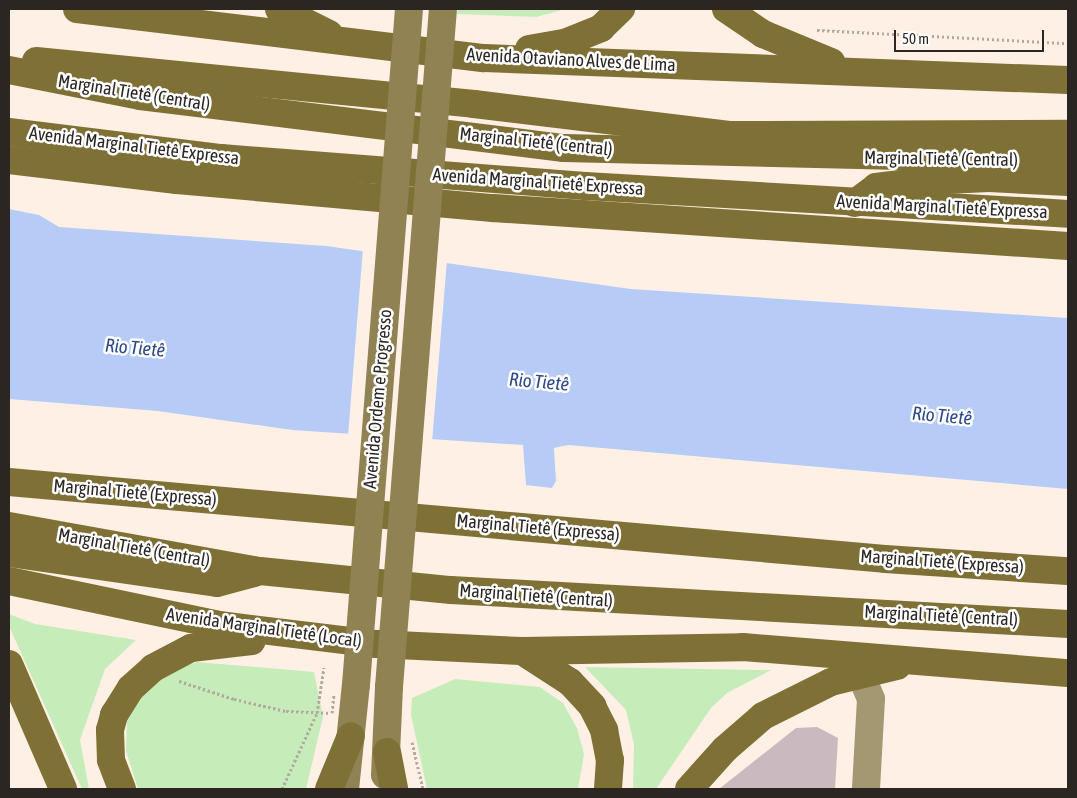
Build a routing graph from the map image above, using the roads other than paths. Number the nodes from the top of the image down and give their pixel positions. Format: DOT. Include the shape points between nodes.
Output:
graph roads {
  1 [pos="77,9"];
  2 [pos="278,9"];
  3 [pos="409,9"];
  4 [pos="443,9"];
  5 [pos="621,9"];
  6 [pos="726,9"];
  7 [pos="348,43"];
  8 [pos="9,58"];
  9 [pos="484,58"];
  10 [pos="9,70"];
  11 [pos="862,70"];
  12 [pos="1068,80"];
  13 [pos="9,132"];
  14 [pos="1068,134"];
  15 [pos="9,160"];
  16 [pos="1068,160"];
  17 [pos="1068,182"];
  18 [pos="853,204"];
  19 [pos="1068,214"];
  20 [pos="1068,246"];
  21 [pos="9,482"];
  22 [pos="9,526"];
  23 [pos="9,553"];
  24 [pos="260,571"];
  25 [pos="1068,571"];
  26 [pos="9,580"];
  27 [pos="1068,624"];
  28 [pos="304,638"];
  29 [pos="522,651"];
  30 [pos="932,660"];
  31 [pos="9,664"];
  32 [pos="1068,673"];
  33 [pos="860,674"];
  34 [pos="351,736"];
  35 [pos="387,752"];
  36 [pos="63,789"];
  37 [pos="122,789"];
  38 [pos="329,789"];
  39 [pos="345,789"];
  40 [pos="384,789"];
  41 [pos="394,789"];
  42 [pos="608,789"];
  43 [pos="689,789"];
  44 [pos="866,789"];
  1 -- 7 [label="highway, Avenida Otaviano Alves de Lima"];
  2 -- 7 [label="highway"];
  3 -- 34 [label="main road, Avenida Ordem e Progresso, bridge"];
  4 -- 35 [label="main road, Avenida Ordem e Progresso, bridge" via="389,687"];
  5 -- 9 [label="highway" via="601,28 567,42"];
  6 -- 11 [label="highway" via="763,34"];
  7 -- 9 [label="highway, Avenida Otaviano Alves de Lima"];
  8 -- 14 [label="highway" via="474,104 729,135"];
  9 -- 11 [label="highway, Avenida Otaviano Alves de Lima"];
  10 -- 16 [label="highway, Marginal Tietê (Central)" via="140,96 564,148"];
  11 -- 12 [label="highway, Avenida Otaviano Alves de Lima"];
  13 -- 18 [label="highway, Avenida Marginal Tietê Expressa" via="221,158"];
  15 -- 20 [label="highway" via="177,180 483,207"];
  17 -- 18 [label="highway" via="989,178 923,181 876,187"];
  18 -- 19 [label="highway, Avenida Marginal Tietê Expressa"];
  21 -- 25 [label="highway, Marginal Tietê (Expressa)"];
  22 -- 24 [label="highway, Marginal Tietê (Central)"];
  23 -- 24 [label="highway" via="217,583"];
  24 -- 27 [label="highway, Marginal Tietê (Central)" via="546,598"];
  26 -- 28 [label="highway, Avenida Marginal Tietê (Local)" via="77,597"];
  28 -- 29 [label="highway, Avenida Marginal Tietê (Local)"];
  28 -- 37 [label="highway" via="208,644 176,654 154,668 122,700 110,730 111,760"];
  29 -- 30 [label="highway, Avenida Marginal Tietê (Local)" via="742,647"];
  29 -- 42 [label="highway" via="570,682 592,706 604,730 610,760"];
  30 -- 32 [label="highway"];
  30 -- 33 [label="highway"];
  31 -- 36 [label="highway"];
  33 -- 43 [label="highway" via="831,682 763,716 725,749"];
  33 -- 44 [label="street" via="871,699"];
  34 -- 38 [label="highway"];
  34 -- 39 [label="main road, Avenida Ordem e Progresso"];
  35 -- 40 [label="main road, Avenida Ordem e Progresso"];
  35 -- 41 [label="highway"];
}
